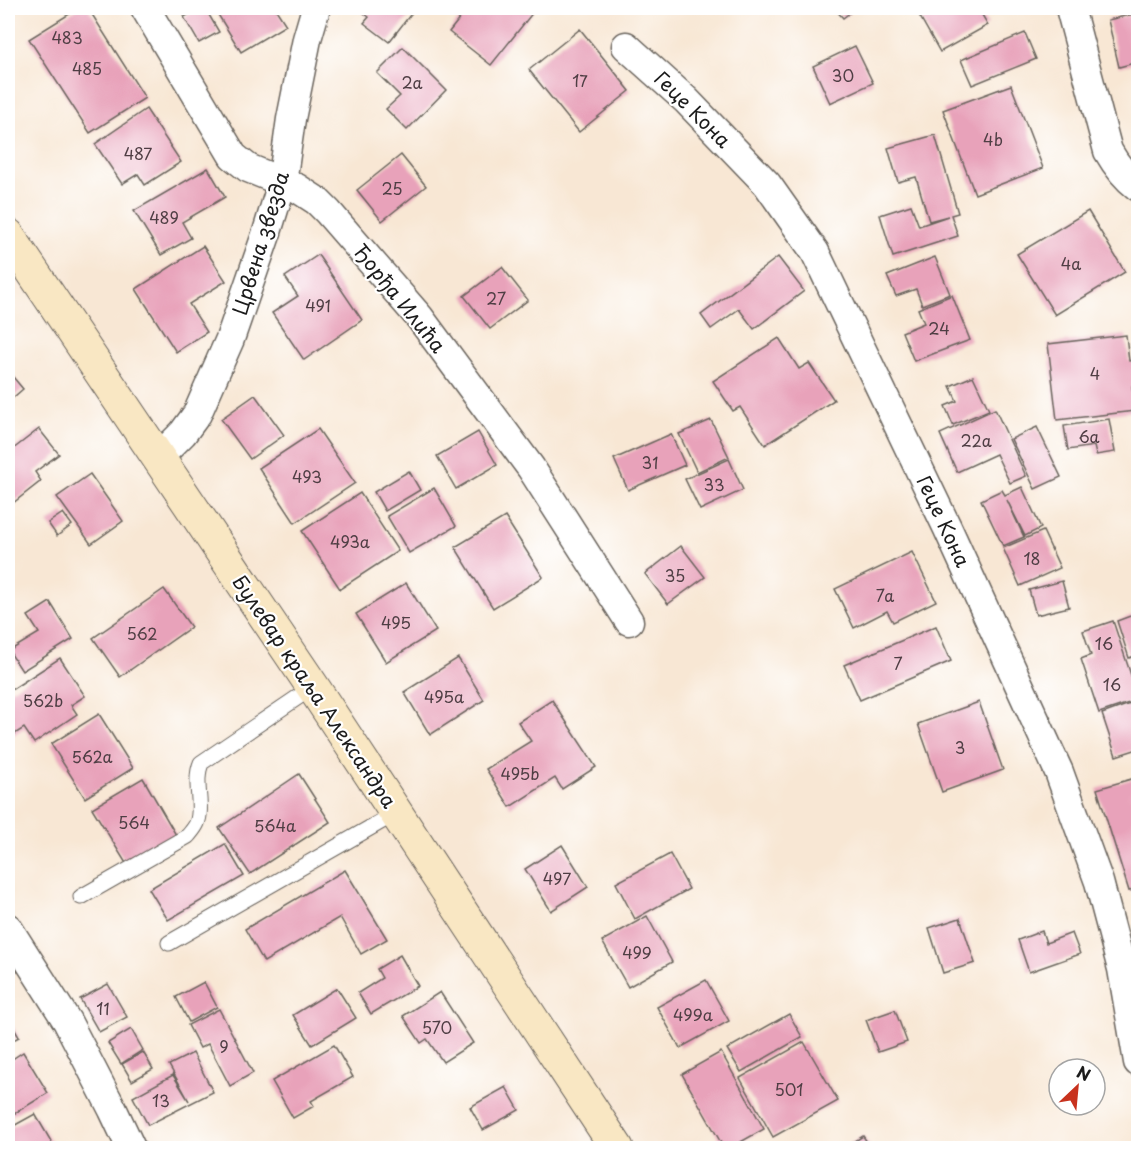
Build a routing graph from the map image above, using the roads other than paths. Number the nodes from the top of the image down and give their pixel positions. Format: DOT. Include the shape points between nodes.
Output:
graph roads {
  1 [pos="145,8"];
  2 [pos="316,8"];
  3 [pos="1070,8"];
  4 [pos="626,46"];
  5 [pos="282,183"];
  6 [pos="1138,187"];
  7 [pos="8,235"];
  8 [pos="158,458"];
  9 [pos="629,621"];
  10 [pos="313,687"];
  11 [pos="396,813"];
  12 [pos="81,897"];
  13 [pos="10,936"];
  14 [pos="169,943"];
  15 [pos="1138,1062"];
  16 [pos="131,1149"];
  17 [pos="617,1149"];
  1 -- 5 [label="street, Ђорђа Илића" via="233,156 248,168"];
  2 -- 5 [label="street, Црвена звезда" via="291,118"];
  3 -- 6 [label="street" via="1108,151"];
  4 -- 15 [label="street, Геце Кона" via="686,100 767,184 815,252 1059,772 1099,882 1122,969"];
  5 -- 8 [label="street, Црвена звезда" via="230,339 208,392 183,433"];
  5 -- 9 [label="street, Ђорђа Илића" via="317,201 420,318 531,468"];
  7 -- 8 [label="main road, Булевар краља Александра"];
  8 -- 10 [label="main road, Булевар краља Александра"];
  10 -- 11 [label="main road, Булевар краља Александра"];
  10 -- 12 [label="lane" via="201,763 199,816 188,836"];
  11 -- 14 [label="lane"];
  11 -- 17 [label="main road, Булевар краља Александра"];
  13 -- 16 [label="street" via="67,1021"];
}
